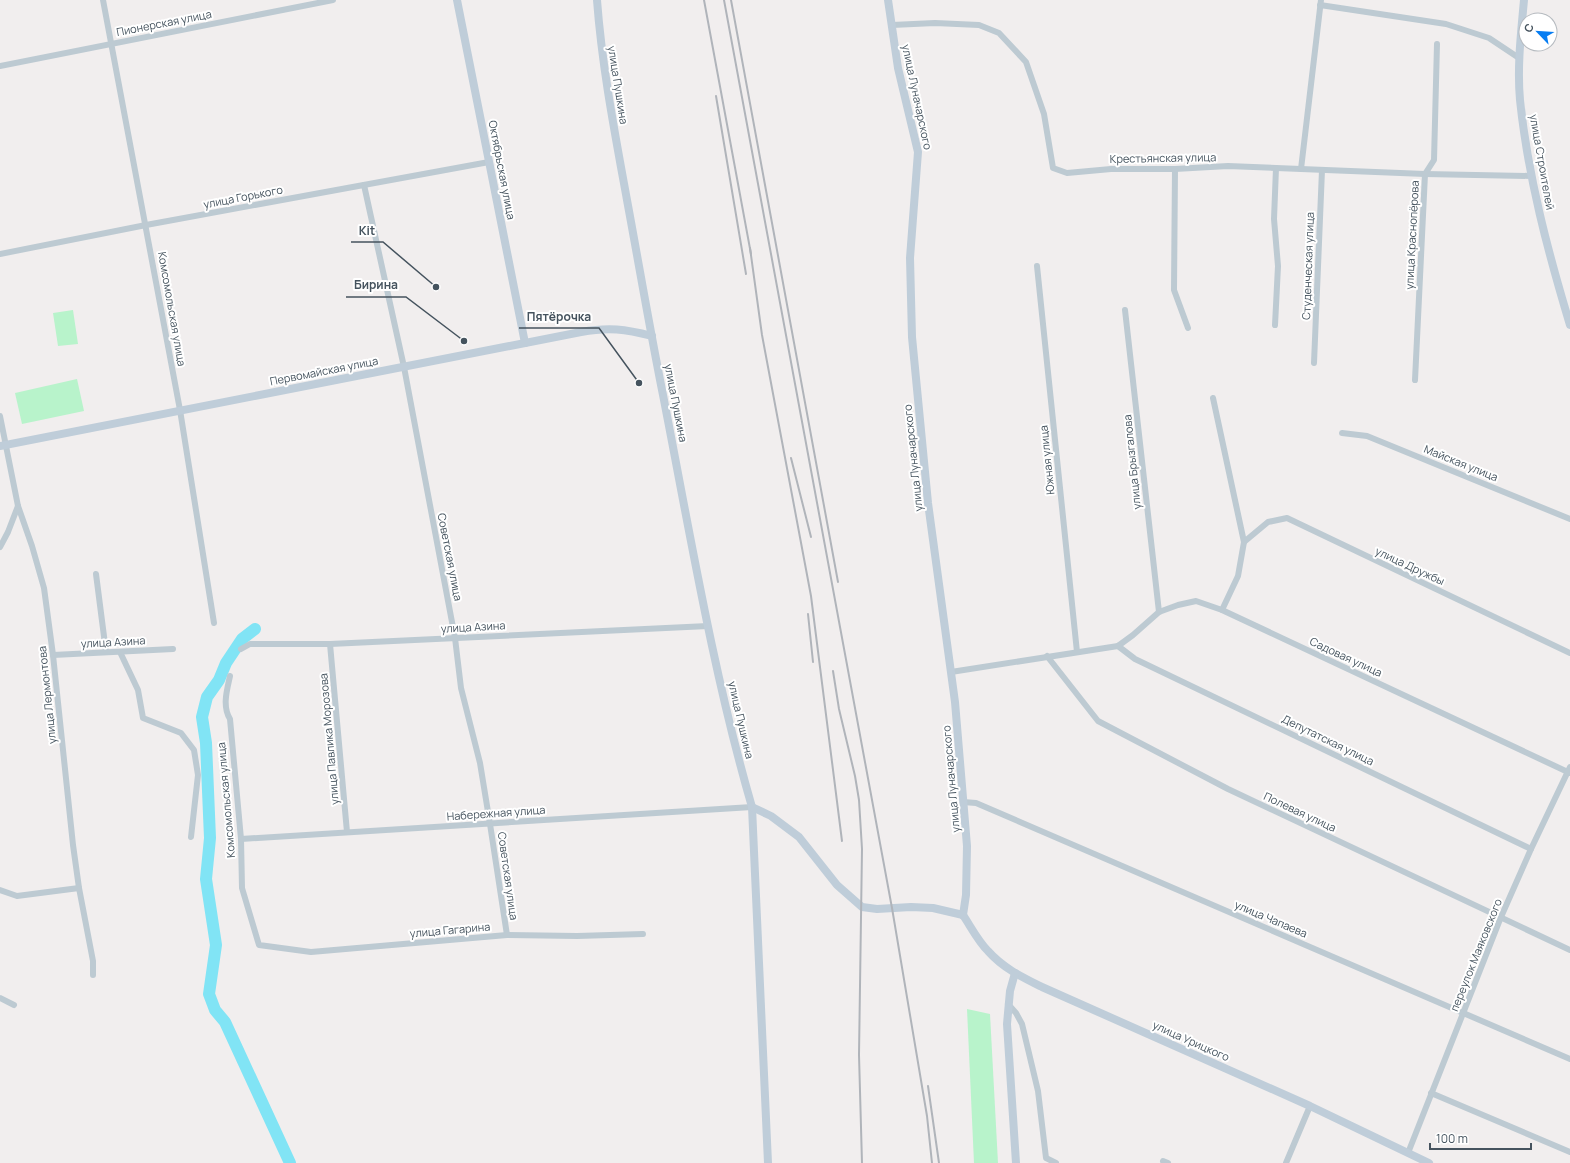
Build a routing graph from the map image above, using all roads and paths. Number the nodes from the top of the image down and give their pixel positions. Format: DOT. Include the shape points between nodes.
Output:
graph roads {
  1 [pos="103,0"];
  2 [pos="333,0"];
  3 [pos="457,0"];
  4 [pos="598,0"];
  5 [pos="888,0"];
  6 [pos="1524,0"];
  7 [pos="1321,2"];
  8 [pos="892,25"];
  9 [pos="112,44"];
  10 [pos="1437,44"];
  11 [pos="1519,58"];
  12 [pos="0,66"];
  13 [pos="490,162"];
  14 [pos="1276,168"];
  15 [pos="1176,169"];
  16 [pos="1301,169"];
  17 [pos="1322,170"];
  18 [pos="1425,174"];
  19 [pos="1532,176"];
  20 [pos="364,185"];
  21 [pos="146,225"];
  22 [pos="0,254"];
  23 [pos="1037,266"];
  24 [pos="1126,310"];
  25 [pos="1275,325"];
  26 [pos="1570,325"];
  27 [pos="1188,328"];
  28 [pos="652,336"];
  29 [pos="525,344"];
  30 [pos="1314,363"];
  31 [pos="404,367"];
  32 [pos="1415,380"];
  33 [pos="1213,398"];
  34 [pos="180,410"];
  35 [pos="0,416"];
  36 [pos="1342,433"];
  37 [pos="3,445"];
  38 [pos="18,506"];
  39 [pos="1570,519"];
  40 [pos="1244,542"];
  41 [pos="0,547"];
  42 [pos="96,574"];
  43 [pos="1222,610"];
  44 [pos="1159,612"];
  45 [pos="214,623"];
  46 [pos="708,626"];
  47 [pos="455,638"];
  48 [pos="330,644"];
  49 [pos="1118,646"];
  50 [pos="174,649"];
  51 [pos="241,649"];
  52 [pos="106,652"];
  53 [pos="120,652"];
  54 [pos="1076,652"];
  55 [pos="1570,653"];
  56 [pos="53,655"];
  57 [pos="1048,656"];
  58 [pos="951,672"];
  59 [pos="230,676"];
  60 [pos="1569,770"];
  61 [pos="963,802"];
  62 [pos="752,807"];
  63 [pos="490,824"];
  64 [pos="347,832"];
  65 [pos="191,837"];
  66 [pos="241,838"];
  67 [pos="1531,849"];
  68 [pos="79,888"];
  69 [pos="0,890"];
  70 [pos="963,915"];
  71 [pos="1501,917"];
  72 [pos="643,934"];
  73 [pos="506,936"];
  74 [pos="259,945"];
  75 [pos="1570,950"];
  76 [pos="1015,973"];
  77 [pos="93,975"];
  78 [pos="0,998"];
  79 [pos="1008,1004"];
  80 [pos="14,1005"];
  81 [pos="1463,1012"];
  82 [pos="1570,1059"];
  83 [pos="1431,1093"];
  84 [pos="1310,1106"];
  85 [pos="1570,1152"];
  86 [pos="1408,1153"];
  87 [pos="768,1163"];
  88 [pos="1016,1163"];
  89 [pos="1056,1163"];
  90 [pos="1286,1163"];
  91 [pos="1429,1163"];
  1 -- 9 [label="street, Комсомольская улица"];
  2 -- 9 [label="street, Пионерская улица"];
  3 -- 13 [label="street, Октябрьская улица"];
  4 -- 28 [label="street, улица Пушкина" via="600,42 615,137"];
  5 -- 8 [label="street, улица Луначарского"];
  6 -- 11 [label="street, улица Строителей"];
  7 -- 11 [label="street" via="1446,24 1489,38"];
  7 -- 16 [label="street"];
  8 -- 15 [label="street, Крестьянская улица" via="979,25 999,33 1026,62 1044,114 1053,168 1067,173 1111,168"];
  8 -- 58 [label="street, улица Луначарского" via="898,68 918,152 910,258 912,337 928,504"];
  9 -- 12 [label="street, Пионерская улица"];
  9 -- 21 [label="street, Комсомольская улица"];
  10 -- 18 [label="street, улица Краснопёрова" via="1434,160"];
  11 -- 19 [label="street, улица Строителей" via="1520,99"];
  13 -- 20 [label="street, улица Горького"];
  13 -- 29 [label="street, Октябрьская улица"];
  14 -- 15 [label="street, Крестьянская улица" via="1228,166"];
  14 -- 16 [label="street, Крестьянская улица"];
  14 -- 25 [label="street" via="1274,219 1278,266"];
  15 -- 27 [label="street" via="1174,290"];
  16 -- 17 [label="street, Крестьянская улица"];
  17 -- 18 [label="street, Крестьянская улица"];
  17 -- 30 [label="street, Студенческая улица"];
  18 -- 19 [label="street, Крестьянская улица"];
  18 -- 32 [label="street, улица Краснопёрова"];
  19 -- 26 [label="street, улица Строителей" via="1552,264"];
  20 -- 21 [label="street, улица Горького"];
  20 -- 31 [label="street, Советская улица"];
  21 -- 22 [label="street, улица Горького"];
  21 -- 34 [label="street, Комсомольская улица"];
  23 -- 54 [label="street, Южная улица"];
  24 -- 44 [label="street, улица Брызгалова"];
  28 -- 29 [label="street, Первомайская улица" via="614,328"];
  28 -- 46 [label="street, улица Пушкина"];
  29 -- 31 [label="street, Первомайская улица"];
  31 -- 34 [label="street, Первомайская улица"];
  31 -- 47 [label="street, Советская улица"];
  33 -- 40 [label="street"];
  34 -- 37 [label="street, Первомайская улица"];
  34 -- 45 [label="street, Комсомольская улица"];
  35 -- 37 [label="street, улица Лермонтова"];
  36 -- 39 [label="street, Майская улица" via="1367,436"];
  37 -- 38 [label="street, улица Лермонтова"];
  38 -- 41 [label="street"];
  38 -- 56 [label="street, улица Лермонтова" via="44,588"];
  40 -- 43 [label="street" via="1238,576"];
  40 -- 55 [label="street, улица Дружбы" via="1268,522 1286,518"];
  42 -- 52 [label="street"];
  43 -- 44 [label="street, Садовая улица" via="1196,601"];
  43 -- 60 [label="street, Садовая улица"];
  44 -- 49 [label="street, Садовая улица"];
  46 -- 47 [label="street, улица Азина"];
  46 -- 62 [label="street, улица Пушкина" via="736,750"];
  47 -- 48 [label="street, улица Азина"];
  47 -- 63 [label="street, Советская улица" via="461,688 480,763"];
  48 -- 51 [label="street, улица Азина" via="250,644"];
  48 -- 64 [label="street, улица Павлика Морозова"];
  49 -- 54 [label="street"];
  49 -- 67 [label="street, Депутатская улица" via="1135,659"];
  50 -- 53 [label="street, улица Азина"];
  52 -- 53 [label="street, улица Азина"];
  52 -- 56 [label="street, улица Азина"];
  53 -- 65 [label="street" via="138,690 143,718 181,733 194,750 198,775"];
  54 -- 57 [label="street"];
  56 -- 68 [label="street, улица Лермонтова"];
  57 -- 58 [label="street"];
  57 -- 71 [label="street, Полевая улица" via="1098,721 1228,789"];
  58 -- 61 [label="street, улица Луначарского"];
  59 -- 66 [label="street, Комсомольская улица" via="226,713 230,718"];
  60 -- 67 [label="street, переулок Маяковского"];
  61 -- 70 [label="street, улица Луначарского" via="967,846"];
  61 -- 81 [label="street, улица Чапаева" via="976,803"];
  62 -- 63 [label="street, Набережная улица"];
  62 -- 70 [label="street" via="771,816 799,837 837,885 862,907 933,908"];
  62 -- 87 [label="street, улица Пушкина"];
  63 -- 64 [label="street, Набережная улица"];
  63 -- 73 [label="street, Советская улица"];
  64 -- 66 [label="street, Набережная улица"];
  66 -- 74 [label="street, Комсомольская улица" via="242,888"];
  67 -- 71 [label="street, переулок Маяковского"];
  68 -- 69 [label="street" via="17,896"];
  68 -- 77 [label="street, улица Лермонтова" via="93,961"];
  70 -- 76 [label="street, улица Урицкого" via="986,950"];
  71 -- 75 [label="street, Полевая улица"];
  71 -- 81 [label="street, переулок Маяковского"];
  72 -- 73 [label="street, улица Гагарина"];
  73 -- 74 [label="street, улица Гагарина" via="311,952"];
  76 -- 79 [label="street"];
  76 -- 84 [label="street, улица Урицкого"];
  78 -- 80 [label="street"];
  79 -- 88 [label="street" via="1007,1024"];
  79 -- 89 [label="street" via="1022,1024 1038,1091 1046,1158"];
  81 -- 82 [label="street, улица Чапаева"];
  81 -- 83 [label="street, переулок Маяковского"];
  83 -- 85 [label="street"];
  83 -- 86 [label="street, переулок Маяковского"];
  84 -- 86 [label="street, улица Урицкого"];
  84 -- 90 [label="street"];
  86 -- 91 [label="street, улица Урицкого"];
}
